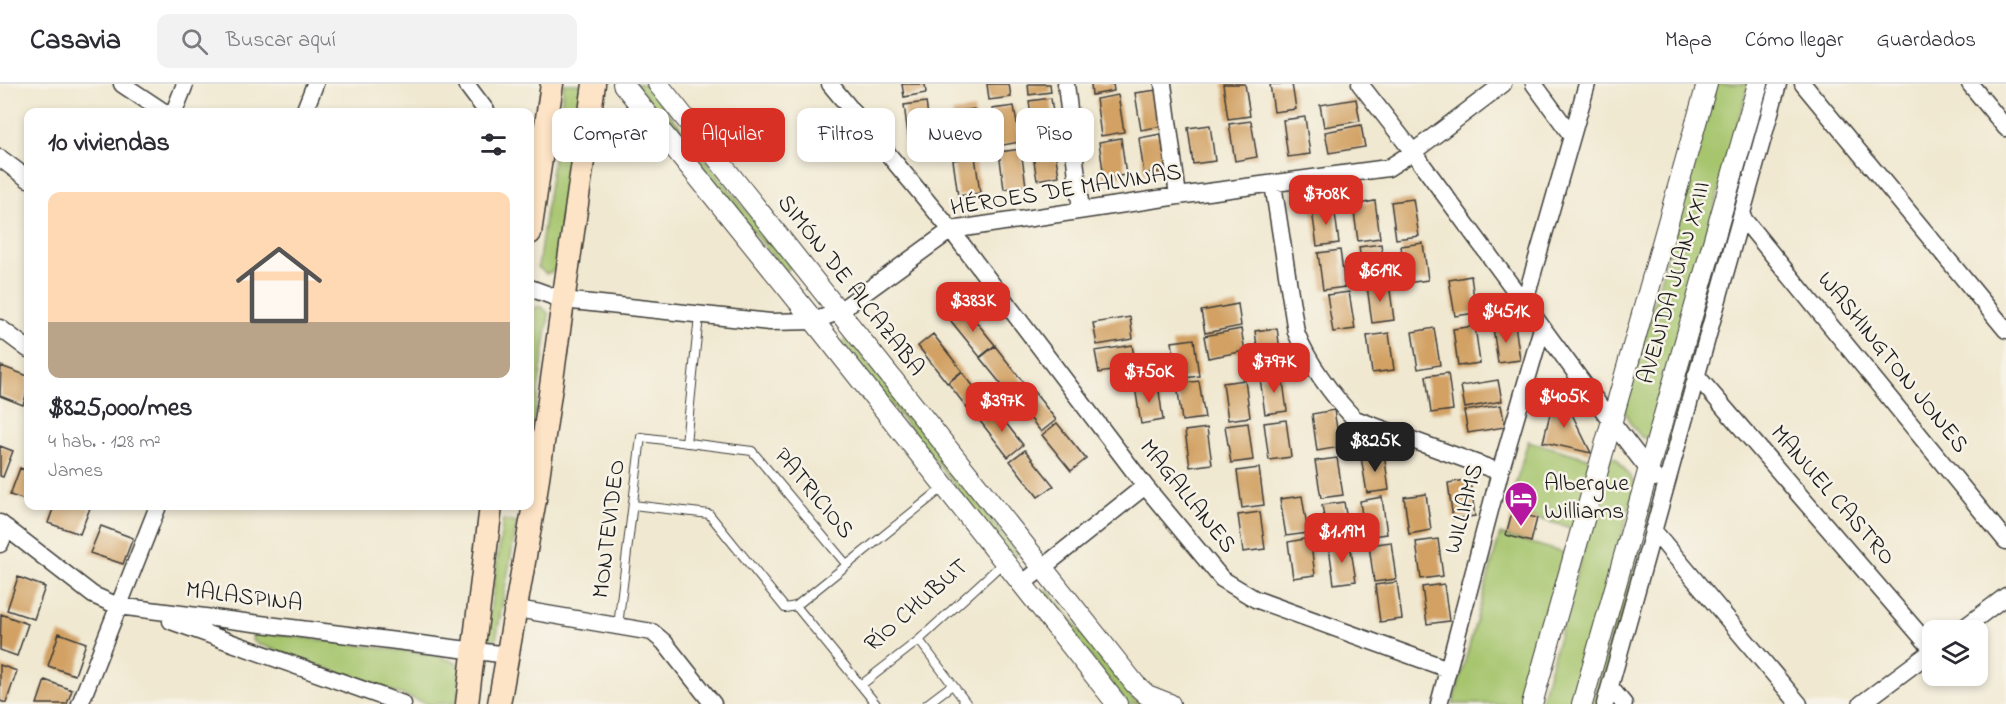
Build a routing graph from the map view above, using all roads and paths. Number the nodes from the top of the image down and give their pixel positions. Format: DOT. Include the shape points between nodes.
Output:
graph roads {
  1 [pos="122,84"];
  2 [pos="185,84"];
  3 [pos="315,84"];
  4 [pos="466,84"];
  5 [pos="552,84"];
  6 [pos="594,84"];
  7 [pos="623,84"];
  8 [pos="658,84"];
  9 [pos="830,84"];
  10 [pos="1066,84"];
  11 [pos="1162,84"];
  12 [pos="1360,84"];
  13 [pos="1503,84"];
  14 [pos="1534,84"];
  15 [pos="1587,84"];
  16 [pos="1707,84"];
  17 [pos="1758,84"];
  18 [pos="1778,84"];
  19 [pos="1803,84"];
  20 [pos="1970,84"];
  21 [pos="158,108"];
  22 [pos="176,108"];
  23 [pos="306,108"];
  24 [pos="484,108"];
  25 [pos="2006,128"];
  26 [pos="1572,136"];
  27 [pos="1413,152"];
  28 [pos="0,158"];
  29 [pos="534,171"];
  30 [pos="24,176"];
  31 [pos="1273,184"];
  32 [pos="1178,196"];
  33 [pos="1081,210"];
  34 [pos="1741,216"];
  35 [pos="951,230"];
  36 [pos="534,289"];
  37 [pos="563,300"];
  38 [pos="1524,304"];
  39 [pos="838,312"];
  40 [pos="699,316"];
  41 [pos="814,321"];
  42 [pos="0,328"];
  43 [pos="1542,328"];
  44 [pos="2006,330"];
  45 [pos="24,346"];
  46 [pos="1696,375"];
  47 [pos="1611,422"];
  48 [pos="641,437"];
  49 [pos="686,442"];
  50 [pos="1648,470"];
  51 [pos="1500,472"];
  52 [pos="534,486"];
  53 [pos="945,486"];
  54 [pos="1145,486"];
  55 [pos="1665,490"];
  56 [pos="633,505"];
  57 [pos="156,510"];
  58 [pos="491,510"];
  59 [pos="530,510"];
  60 [pos="3,525"];
  61 [pos="1653,530"];
  62 [pos="2006,541"];
  63 [pos="0,544"];
  64 [pos="1004,562"];
  65 [pos="847,565"];
  66 [pos="1042,567"];
  67 [pos="1022,584"];
  68 [pos="2006,596"];
  69 [pos="118,606"];
  70 [pos="796,606"];
  71 [pos="517,609"];
  72 [pos="1974,620"];
  73 [pos="618,626"];
  74 [pos="1922,638"];
  75 [pos="919,640"];
  76 [pos="474,650"];
  77 [pos="508,655"];
  78 [pos="1922,658"];
  79 [pos="1448,669"];
  80 [pos="861,685"];
  81 [pos="952,685"];
  82 [pos="1610,687"];
  83 [pos="80,704"];
  84 [pos="404,704"];
  85 [pos="466,704"];
  86 [pos="499,704"];
  87 [pos="713,704"];
  88 [pos="876,704"];
  89 [pos="927,704"];
  90 [pos="967,704"];
  91 [pos="1117,704"];
  92 [pos="1170,704"];
  93 [pos="1439,704"];
  94 [pos="1532,704"];
  95 [pos="1582,704"];
  96 [pos="1605,704"];
  97 [pos="1624,704"];
  98 [pos="1799,704"];
  99 [pos="1861,704"];
  1 -- 21 [label="street"];
  2 -- 22 [label="street"];
  3 -- 23 [label="street"];
  4 -- 24 [label="street"];
  5 -- 29 [label="main road"];
  6 -- 37 [label="main road"];
  7 -- 41 [label="street, SIMÓN DE ALCAZABA"];
  8 -- 39 [label="street, SIMÓN DE ALCAZABA"];
  9 -- 35 [label="street, MAGALLANES"];
  10 -- 33 [label="street"];
  11 -- 32 [label="street"];
  12 -- 27 [label="street"];
  13 -- 27 [label="street, HÉROES DE MALVINAS"];
  14 -- 26 [label="street"];
  15 -- 26 [label="street"];
  16 -- 47 [label="street, AVENIDA JUAN XXIII"];
  17 -- 50 [label="street, AVENIDA JUAN XXIII"];
  18 -- 34 [label="street, AVENIDA JUAN XXIII"];
  19 -- 44 [label="street"];
  20 -- 25 [label="street"];
  26 -- 38 [label="street"];
  27 -- 31 [label="street, HÉROES DE MALVINAS" via="1388,168"];
  27 -- 38 [label="street"];
  28 -- 30 [label="street"];
  31 -- 32 [label="street, HÉROES DE MALVINAS"];
  31 -- 51 [label="street" via="1296,332 1302,348 1345,409 1355,419"];
  32 -- 33 [label="street, HÉROES DE MALVINAS"];
  33 -- 35 [label="street, HÉROES DE MALVINAS"];
  34 -- 46 [label="street, AVENIDA JUAN XXIII"];
  34 -- 62 [label="street, WASHINGTON JONES"];
  35 -- 39 [label="street, HÉROES DE MALVINAS"];
  35 -- 54 [label="street, MAGALLANES"];
  36 -- 37 [label="street, HÉROES DE MALVINAS"];
  37 -- 40 [label="street, HÉROES DE MALVINAS"];
  37 -- 52 [label="main road"];
  38 -- 43 [label="street"];
  39 -- 41 [label="street, HÉROES DE MALVINAS"];
  39 -- 66 [label="street, SIMÓN DE ALCAZABA"];
  40 -- 41 [label="street, HÉROES DE MALVINAS"];
  40 -- 49 [label="lane"];
  41 -- 53 [label="street, SIMÓN DE ALCAZABA"];
  42 -- 45 [label="street"];
  43 -- 47 [label="street"];
  43 -- 51 [label="street, WILLIAMS"];
  46 -- 55 [label="street, AVENIDA JUAN XXIII"];
  46 -- 74 [label="street, MANUEL CASTRO"];
  47 -- 50 [label="street"];
  47 -- 94 [label="street, AVENIDA JUAN XXIII"];
  48 -- 49 [label="lane, PATRICIOS"];
  48 -- 56 [label="lane, MONTEVIDEO"];
  49 -- 65 [label="lane, PATRICIOS" via="752,451"];
  50 -- 55 [label="street"];
  50 -- 95 [label="street, AVENIDA JUAN XXIII"];
  51 -- 79 [label="street, WILLIAMS"];
  53 -- 64 [label="street, SIMÓN DE ALCAZABA"];
  53 -- 65 [label="lane"];
  54 -- 66 [label="street"];
  54 -- 79 [label="street, MAGALLANES" via="1222,579 1255,599"];
  55 -- 61 [label="street, AVENIDA JUAN XXIII"];
  56 -- 70 [label="lane" via="709,514 785,608"];
  56 -- 73 [label="lane, MONTEVIDEO"];
  57 -- 69 [label="street"];
  58 -- 76 [label="main road"];
  59 -- 71 [label="main road"];
  60 -- 63 [label="street"];
  60 -- 69 [label="street, MALASPINA" via="93,595"];
  61 -- 82 [label="street, AVENIDA JUAN XXIII"];
  61 -- 98 [label="street"];
  64 -- 67 [label="street, SIMÓN DE ALCAZABA"];
  64 -- 75 [label="lane, RÍO CHUBUT"];
  65 -- 70 [label="lane"];
  66 -- 67 [label="street"];
  66 -- 92 [label="street, SIMÓN DE ALCAZABA" via="1135,684 1147,695"];
  67 -- 91 [label="street, SIMÓN DE ALCAZABA"];
  68 -- 72 [label="street"];
  69 -- 76 [label="street, MALASPINA"];
  69 -- 83 [label="street"];
  69 -- 84 [label="street" via="188,626"];
  70 -- 80 [label="lane"];
  71 -- 73 [label="street"];
  71 -- 77 [label="main road"];
  73 -- 87 [label="street" via="652,632"];
  75 -- 80 [label="lane, RÍO CHUBUT"];
  75 -- 81 [label="lane"];
  76 -- 77 [label="street, MALASPINA"];
  76 -- 85 [label="main road"];
  77 -- 86 [label="main road"];
  78 -- 99 [label="street"];
  79 -- 93 [label="street, WILLIAMS"];
  80 -- 88 [label="lane"];
  81 -- 89 [label="lane"];
  81 -- 90 [label="lane"];
  82 -- 96 [label="street, AVENIDA JUAN XXIII"];
  82 -- 97 [label="street"];
}
